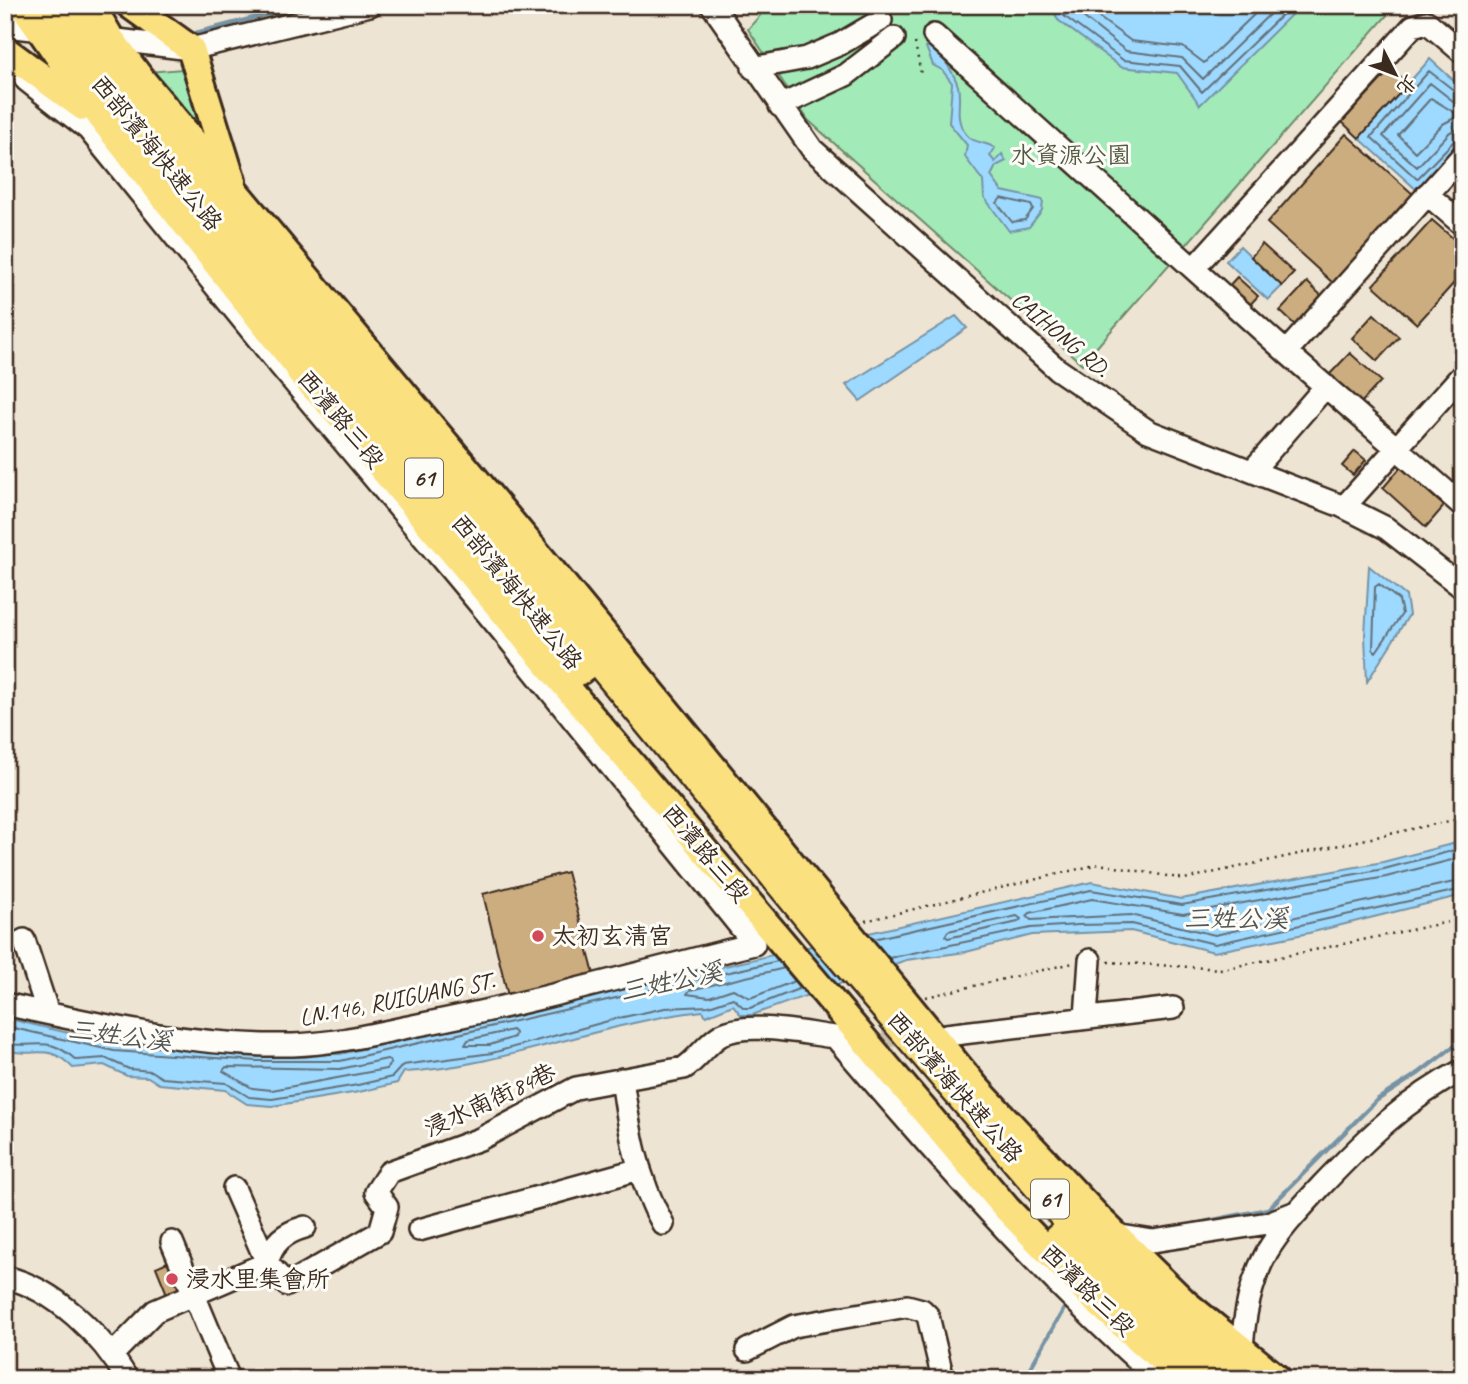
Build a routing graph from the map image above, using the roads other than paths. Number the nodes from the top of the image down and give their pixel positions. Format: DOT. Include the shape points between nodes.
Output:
graph roads {
  1 [pos="23,5"];
  2 [pos="91,5"];
  3 [pos="130,5"];
  4 [pos="143,5"];
  5 [pos="370,5"];
  6 [pos="712,5"];
  7 [pos="881,20"];
  8 [pos="69,24"];
  9 [pos="5,26"];
  10 [pos="894,37"];
  11 [pos="924,39"];
  12 [pos="191,49"];
  13 [pos="5,50"];
  14 [pos="1463,53"];
  15 [pos="5,64"];
  16 [pos="753,68"];
  17 [pos="780,106"];
  18 [pos="95,125"];
  19 [pos="1463,155"];
  20 [pos="237,188"];
  21 [pos="1427,194"];
  22 [pos="1463,225"];
  23 [pos="1194,268"];
  24 [pos="1286,352"];
  25 [pos="302,372"];
  26 [pos="1463,374"];
  27 [pos="1326,386"];
  28 [pos="1397,447"];
  29 [pos="1253,470"];
  30 [pos="1463,506"];
  31 [pos="1344,507"];
  32 [pos="562,583"];
  33 [pos="1463,588"];
  34 [pos="580,669"];
  35 [pos="742,833"];
  36 [pos="823,937"];
  37 [pos="24,940"];
  38 [pos="754,944"];
  39 [pos="1090,960"];
  40 [pos="878,1001"];
  41 [pos="5,1004"];
  42 [pos="1172,1008"];
  43 [pos="48,1013"];
  44 [pos="1086,1017"];
  45 [pos="835,1037"];
  46 [pos="1463,1070"];
  47 [pos="622,1079"];
  48 [pos="640,1169"];
  49 [pos="234,1188"];
  50 [pos="1298,1211"];
  51 [pos="663,1224"];
  52 [pos="305,1227"];
  53 [pos="1107,1227"];
  54 [pos="419,1230"];
  55 [pos="173,1242"];
  56 [pos="267,1264"];
  57 [pos="5,1277"];
  58 [pos="197,1294"];
  59 [pos="747,1350"];
  60 [pos="113,1353"];
  61 [pos="1245,1364"];
  62 [pos="1158,1365"];
  63 [pos="127,1379"];
  64 [pos="229,1379"];
  65 [pos="943,1379"];
  66 [pos="1213,1379"];
  67 [pos="1278,1379"];
  1 -- 8 [label="main road, 西濱路三段 / 61"];
  2 -- 8 [label="main road, 西濱路三段 / 61"];
  3 -- 12 [label="main road"];
  4 -- 12 [label="street" via="183,33"];
  5 -- 12 [label="street"];
  6 -- 16 [label="street, CAIHONG RD."];
  7 -- 16 [label="street" via="807,58"];
  8 -- 9 [label="street"];
  8 -- 12 [label="street"];
  8 -- 18 [label="main road, 西濱路三段 / 61"];
  8 -- 20 [label="main road, 西濱路三段 / 61"];
  8 -- 34 [label="highway, 西部濱海快速公路 / 61" via="111,99"];
  8 -- 35 [label="highway, 西部濱海快速公路 / 61"];
  10 -- 17 [label="street" via="846,75"];
  11 -- 23 [label="street"];
  12 -- 20 [label="main road"];
  13 -- 18 [label="main road"];
  14 -- 23 [label="street" via="1427,22 1413,26"];
  15 -- 18 [label="street"];
  16 -- 17 [label="street, CAIHONG RD."];
  17 -- 29 [label="street, CAIHONG RD." via="812,149 1057,369 1148,431"];
  18 -- 25 [label="main road, 西濱路三段 / 61"];
  18 -- 38 [label="street, 西濱路三段" via="276,361 544,682"];
  19 -- 21 [label="street"];
  20 -- 32 [label="main road, 西濱路三段 / 61"];
  20 -- 36 [label="street, 西濱路三段" via="437,414"];
  21 -- 22 [label="street"];
  21 -- 24 [label="street"];
  23 -- 24 [label="street"];
  24 -- 27 [label="street"];
  25 -- 34 [label="highway"];
  25 -- 36 [label="main road, 西濱路三段 / 61"];
  26 -- 28 [label="street"];
  27 -- 28 [label="street"];
  27 -- 29 [label="street"];
  28 -- 30 [label="street"];
  28 -- 31 [label="street"];
  29 -- 31 [label="street, CAIHONG RD."];
  31 -- 33 [label="street, CAIHONG RD." via="1386,528"];
  32 -- 35 [label="highway"];
  32 -- 36 [label="main road, 西濱路三段 / 61"];
  34 -- 36 [label="highway, 西部濱海快速公路 / 61"];
  35 -- 36 [label="highway, 西部濱海快速公路 / 61"];
  36 -- 40 [label="highway, 61"];
  36 -- 40 [label="main road, 61"];
  37 -- 43 [label="street"];
  38 -- 43 [label="street, LN.146, RUIGUANG ST." via="456,1018 295,1045 232,1044 139,1033"];
  39 -- 44 [label="street"];
  40 -- 53 [label="main road, 61" via="976,1088"];
  40 -- 61 [label="highway, 西部濱海快速公路 / 61" via="1077,1230"];
  40 -- 62 [label="main road, 西濱路三段 / 61" via="1007,1209"];
  40 -- 66 [label="highway, 西部濱海快速公路 / 61" via="1066,1248"];
  41 -- 43 [label="street, LN.146, RUIGUANG ST."];
  42 -- 44 [label="street"];
  44 -- 53 [label="street" via="946,1035 1051,1161 1096,1207"];
  45 -- 47 [label="street, 浸水南街84巷" via="745,1028 716,1038 684,1068"];
  45 -- 62 [label="street, 西濱路三段" via="1054,1284"];
  46 -- 50 [label="street" via="1408,1102 1371,1132"];
  47 -- 48 [label="street"];
  47 -- 56 [label="street, 浸水南街84巷" via="576,1088 480,1139 389,1172 376,1192 387,1208 380,1232 287,1285"];
  48 -- 51 [label="street"];
  48 -- 54 [label="street"];
  49 -- 56 [label="street"];
  50 -- 53 [label="street" via="1268,1223 1153,1241"];
  50 -- 61 [label="street" via="1267,1252 1244,1310"];
  52 -- 56 [label="street" via="289,1232 272,1247"];
  53 -- 61 [label="main road, 61"];
  55 -- 58 [label="street"];
  56 -- 58 [label="street"];
  57 -- 60 [label="street" via="51,1298"];
  58 -- 60 [label="street" via="155,1311"];
  58 -- 64 [label="street"];
  59 -- 65 [label="street" via="794,1326 907,1306 928,1316"];
  60 -- 63 [label="street"];
  61 -- 67 [label="main road, 61"];
}
